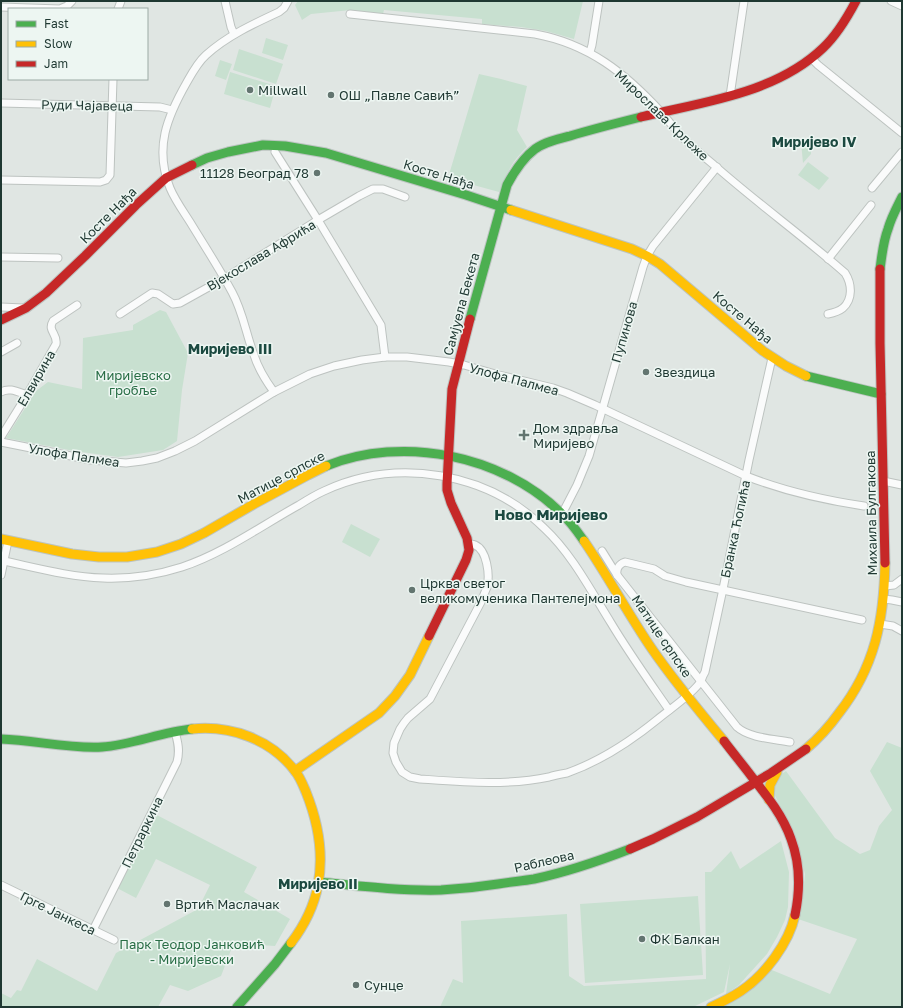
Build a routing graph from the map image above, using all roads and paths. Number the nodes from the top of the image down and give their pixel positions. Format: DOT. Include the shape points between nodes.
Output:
graph roads {
  1 [pos="72,1"];
  2 [pos="225,1"];
  3 [pos="288,1"];
  4 [pos="599,1"];
  5 [pos="744,1"];
  6 [pos="856,1"];
  7 [pos="891,1"];
  8 [pos="902,6"];
  9 [pos="1,7"];
  10 [pos="30,8"];
  11 [pos="62,8"];
  12 [pos="350,14"];
  13 [pos="234,34"];
  14 [pos="590,52"];
  15 [pos="811,58"];
  16 [pos="113,80"];
  17 [pos="730,96"];
  18 [pos="1,103"];
  19 [pos="112,105"];
  20 [pos="172,110"];
  21 [pos="661,112"];
  22 [pos="902,133"];
  23 [pos="274,152"];
  24 [pos="902,152"];
  25 [pos="716,167"];
  26 [pos="166,178"];
  27 [pos="1,180"];
  28 [pos="872,188"];
  29 [pos="406,197"];
  30 [pos="902,197"];
  31 [pos="871,205"];
  32 [pos="501,206"];
  33 [pos="318,220"];
  34 [pos="647,256"];
  35 [pos="1,257"];
  36 [pos="58,258"];
  37 [pos="828,259"];
  38 [pos="225,278"];
  39 [pos="78,305"];
  40 [pos="1,307"];
  41 [pos="26,308"];
  42 [pos="120,314"];
  43 [pos="828,314"];
  44 [pos="1,320"];
  45 [pos="17,343"];
  46 [pos="1,352"];
  47 [pos="385,357"];
  48 [pos="772,358"];
  49 [pos="458,364"];
  50 [pos="1,392"];
  51 [pos="274,392"];
  52 [pos="27,394"];
  53 [pos="882,394"];
  54 [pos="603,409"];
  55 [pos="1,437"];
  56 [pos="1,442"];
  57 [pos="448,455"];
  58 [pos="746,476"];
  59 [pos="447,477"];
  60 [pos="883,481"];
  61 [pos="902,485"];
  62 [pos="864,506"];
  63 [pos="562,514"];
  64 [pos="5,540"];
  65 [pos="468,544"];
  66 [pos="602,551"];
  67 [pos="4,562"];
  68 [pos="1,575"];
  69 [pos="617,575"];
  70 [pos="902,579"];
  71 [pos="885,586"];
  72 [pos="723,589"];
  73 [pos="884,599"];
  74 [pos="902,602"];
  75 [pos="862,620"];
  76 [pos="880,624"];
  77 [pos="902,631"];
  78 [pos="701,681"];
  79 [pos="687,696"];
  80 [pos="669,710"];
  81 [pos="175,732"];
  82 [pos="1,738"];
  83 [pos="790,742"];
  84 [pos="779,769"];
  85 [pos="295,772"];
  86 [pos="756,782"];
  87 [pos="769,800"];
  88 [pos="319,882"];
  89 [pos="1,885"];
  90 [pos="93,930"];
  91 [pos="114,940"];
  92 [pos="237,1007"];
  93 [pos="711,1007"];
  1 -- 11 [label="street"];
  2 -- 13 [label="street"];
  3 -- 13 [label="street" via="279,12"];
  4 -- 14 [label="street"];
  5 -- 17 [label="street"];
  6 -- 15 [label="street, Самјуела Бекета" via="830,39"];
  7 -- 8 [label="street"];
  9 -- 10 [label="street"];
  12 -- 14 [label="street, Мирослава Крлеже" via="535,34 557,39"];
  13 -- 20 [label="street" via="202,59"];
  14 -- 21 [label="street, Мирослава Крлеже" via="628,80"];
  15 -- 17 [label="street, Самјуела Бекета" via="783,77"];
  15 -- 22 [label="street"];
  16 -- 19 [label="street"];
  17 -- 21 [label="street, Самјуела Бекета"];
  18 -- 19 [label="street, Руди Чајавеца"];
  19 -- 20 [label="street, Руди Чајавеца"];
  19 -- 27 [label="street" via="110,175 106,180"];
  20 -- 26 [label="street" via="163,142"];
  21 -- 25 [label="street, Мирослава Крлеже" via="683,138"];
  21 -- 32 [label="street, Самјуела Бекета" via="542,144 518,167 508,184"];
  23 -- 33 [label="street"];
  24 -- 28 [label="street"];
  25 -- 34 [label="street, Пупинова"];
  25 -- 37 [label="street, Мирослава Крлеже"];
  26 -- 32 [label="street, Косте Нађа" via="207,158 228,152 263,145 285,146 326,153"];
  26 -- 38 [label="street" via="180,207"];
  26 -- 41 [label="street, Косте Нађа" via="58,282"];
  29 -- 33 [label="street, Вјекослава Афрића" via="383,189 373,189"];
  30 -- 53 [label="street, Михаила Булгакова" via="887,230 880,268"];
  31 -- 37 [label="street"];
  32 -- 34 [label="street, Косте Нађа"];
  32 -- 49 [label="street, Самјуела Бекета"];
  33 -- 38 [label="street, Вјекослава Афрића"];
  33 -- 47 [label="street" via="381,325"];
  34 -- 48 [label="street, Косте Нађа" via="660,264"];
  34 -- 54 [label="street, Пупинова"];
  35 -- 36 [label="street"];
  37 -- 43 [label="street, Мирослава Крлеже" via="845,273 851,288 844,308"];
  38 -- 42 [label="street, Вјекослава Афрића" via="180,303 173,304 152,293"];
  38 -- 51 [label="street" via="241,311 257,364"];
  39 -- 52 [label="street, Елвирина" via="52,324 56,344"];
  40 -- 41 [label="street"];
  41 -- 44 [label="street, Косте Нађа"];
  45 -- 46 [label="street"];
  47 -- 49 [label="street, Улофа Палмеа" via="407,357"];
  47 -- 51 [label="street, Улофа Палмеа" via="334,366 310,374"];
  48 -- 53 [label="street, Косте Нађа" via="811,378"];
  48 -- 58 [label="street, Бранка Ћопића"];
  49 -- 54 [label="street, Улофа Палмеа" via="553,388"];
  49 -- 57 [label="street, Самјуела Бекета" via="452,389"];
  50 -- 52 [label="street" via="10,389"];
  51 -- 56 [label="street, Улофа Палмеа" via="195,441 157,458 142,461 126,463 91,460"];
  52 -- 55 [label="street, Елвирина"];
  53 -- 60 [label="street, Михаила Булгакова"];
  54 -- 58 [label="street, Улофа Палмеа"];
  54 -- 63 [label="street, Пупинова" via="589,456"];
  57 -- 59 [label="street, Самјуела Бекета"];
  57 -- 63 [label="street, Матице српске" via="477,463 510,477 534,491"];
  57 -- 64 [label="street, Матице српске" via="411,450 355,457 337,462 297,481 213,529 149,554 104,558"];
  58 -- 62 [label="street, Улофа Палмеа" via="801,494"];
  58 -- 72 [label="street, Бранка Ћопића"];
  59 -- 65 [label="street, Самјуела Бекета" via="448,495"];
  59 -- 67 [label="street" via="419,473 358,478 324,491 199,561 155,574 103,578 78,576"];
  59 -- 80 [label="street" via="489,490 507,499 537,521 556,540"];
  60 -- 61 [label="street"];
  60 -- 71 [label="street, Михаила Булгакова"];
  63 -- 79 [label="street, Матице српске" via="591,550 642,634"];
  64 -- 67 [label="street"];
  65 -- 80 [label="street, Бранка Ћопића" via="476,545 484,557 488,572 487,586 430,699 408,718 400,729 393,753 402,772 420,779 492,783 522,781 566,773 611,752"];
  65 -- 85 [label="street" via="468,554 462,568 410,675 400,690 379,713"];
  66 -- 69 [label="street, Матице српске"];
  67 -- 68 [label="street"];
  69 -- 72 [label="street" via="621,563 625,562 654,569 665,576 686,582"];
  69 -- 78 [label="street, Матице српске"];
  70 -- 71 [label="street" via="894,585"];
  71 -- 73 [label="street, Михаила Булгакова"];
  72 -- 75 [label="street"];
  72 -- 78 [label="street, Бранка Ћопића" via="707,665"];
  73 -- 74 [label="street"];
  73 -- 76 [label="street, Михаила Булгакова"];
  76 -- 77 [label="street" via="893,626"];
  76 -- 84 [label="street, Михаила Булгакова" via="869,663 847,704 820,736"];
  78 -- 79 [label="street, Бранка Ћопића"];
  78 -- 83 [label="street, Матице српске" via="743,732"];
  79 -- 80 [label="street, Бранка Ћопића"];
  79 -- 86 [label="street, Матице српске"];
  81 -- 82 [label="street" via="124,744 98,747"];
  81 -- 85 [label="street" via="193,728 243,734 268,747"];
  81 -- 90 [label="street, Петраркина" via="178,742 177,762"];
  84 -- 86 [label="street, Михаила Булгакова"];
  84 -- 87 [label="street" via="771,780"];
  85 -- 88 [label="street" via="308,797 316,822 320,852"];
  86 -- 87 [label="street, Матице српске"];
  86 -- 88 [label="street, Раблеова" via="686,823 628,850 545,876 444,890"];
  87 -- 93 [label="street, Матице српске" via="792,841 796,856 799,887 793,922 780,950 766,968 738,993"];
  88 -- 92 [label="street" via="310,913 296,938"];
  89 -- 90 [label="street, Грге Јанкеса"];
  90 -- 91 [label="street, Грге Јанкеса"];
}
